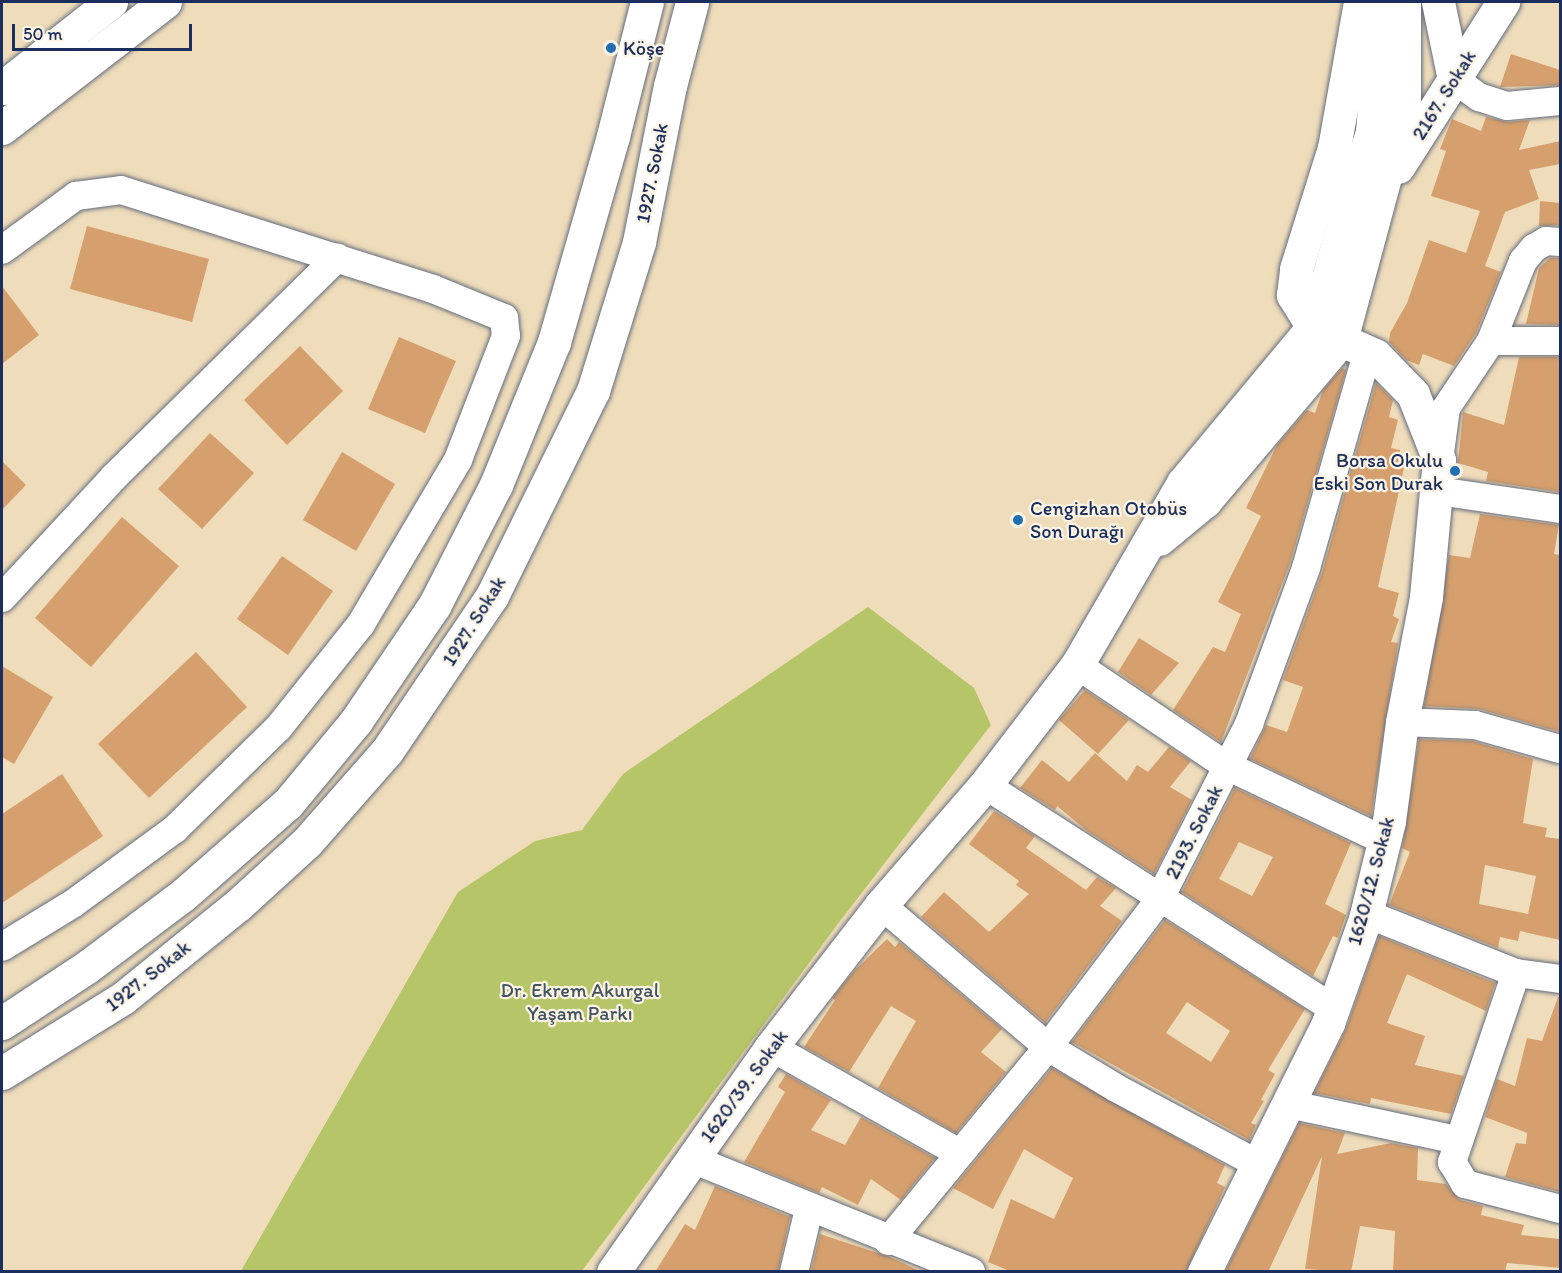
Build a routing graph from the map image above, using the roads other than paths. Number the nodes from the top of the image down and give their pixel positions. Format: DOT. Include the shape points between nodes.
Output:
graph roads {
  1 [pos="111,2"];
  2 [pos="165,2"];
  3 [pos="647,2"];
  4 [pos="692,2"];
  5 [pos="1360,2"];
  6 [pos="1377,2"];
  7 [pos="1404,2"];
  8 [pos="1438,2"];
  9 [pos="1503,2"];
  10 [pos="1454,79"];
  11 [pos="2,88"];
  12 [pos="1560,101"];
  13 [pos="2,128"];
  14 [pos="1384,188"];
  15 [pos="1560,242"];
  16 [pos="2,250"];
  17 [pos="336,258"];
  18 [pos="1340,340"];
  19 [pos="1491,341"];
  20 [pos="1560,341"];
  21 [pos="1439,476"];
  22 [pos="1560,509"];
  23 [pos="3,600"];
  24 [pos="1077,665"];
  25 [pos="1402,722"];
  26 [pos="1560,749"];
  27 [pos="1227,766"];
  28 [pos="985,785"];
  29 [pos="1383,840"];
  30 [pos="1159,900"];
  31 [pos="881,905"];
  32 [pos="1366,914"];
  33 [pos="2,947"];
  34 [pos="1516,973"];
  35 [pos="1560,979"];
  36 [pos="1333,1008"];
  37 [pos="2,1023"];
  38 [pos="771,1047"];
  39 [pos="1048,1047"];
  40 [pos="2,1073"];
  41 [pos="1288,1104"];
  42 [pos="1458,1140"];
  43 [pos="957,1152"];
  44 [pos="692,1160"];
  45 [pos="1256,1163"];
  46 [pos="808,1209"];
  47 [pos="1560,1209"];
  48 [pos="888,1241"];
  49 [pos="613,1272"];
  50 [pos="794,1272"];
  51 [pos="971,1272"];
  52 [pos="1204,1272"];
  1 -- 11 [label="main road"];
  2 -- 13 [label="main road"];
  3 -- 37 [label="main road" via="614,136 554,342 496,485 434,606 356,721 288,803 183,895 87,967"];
  4 -- 40 [label="main road, 1927. Sokak" via="670,86 639,242 593,391 492,596 387,751 307,842 238,905 123,998"];
  5 -- 18 [label="main road, 1620/12. Sokak" via="1334,148 1296,269 1293,295"];
  6 -- 18 [label="main road" via="1381,27 1372,131"];
  7 -- 14 [label="main road" via="1404,106"];
  8 -- 10 [label="main road"];
  9 -- 10 [label="main road, 2167. Sokak"];
  10 -- 12 [label="street" via="1479,97 1508,106"];
  10 -- 14 [label="main road, 2167. Sokak"];
  14 -- 18 [label="main road"];
  15 -- 19 [label="street, 1620/12. Sokak" via="1546,241 1523,261"];
  16 -- 17 [label="street" via="76,196 121,190"];
  17 -- 23 [label="street" via="114,477"];
  17 -- 33 [label="street" via="433,289 504,318 506,336 458,459 362,624 279,727 175,830 74,903"];
  18 -- 21 [label="main road, 1620/12. Sokak" via="1413,394"];
  18 -- 24 [label="main road, 1620/39. Sokak" via="1205,501 1148,548 1123,580"];
  18 -- 27 [label="street, 2193. Sokak" via="1306,568 1249,724"];
  19 -- 20 [label="street"];
  19 -- 21 [label="street, 1620/12. Sokak" via="1446,408"];
  21 -- 22 [label="street"];
  21 -- 25 [label="main road, 1620/12. Sokak" via="1426,597"];
  24 -- 27 [label="street"];
  24 -- 28 [label="main road, 1620/39. Sokak"];
  25 -- 26 [label="street" via="1475,724"];
  25 -- 29 [label="main road, 1620/12. Sokak"];
  27 -- 29 [label="street"];
  27 -- 30 [label="street, 2193. Sokak"];
  28 -- 30 [label="street"];
  28 -- 31 [label="main road, 1620/39. Sokak"];
  29 -- 32 [label="main road, 1620/12. Sokak"];
  30 -- 36 [label="street"];
  30 -- 39 [label="street, 2193. Sokak"];
  31 -- 38 [label="main road, 1620/39. Sokak"];
  31 -- 39 [label="street"];
  32 -- 34 [label="street"];
  32 -- 36 [label="main road, 1620/12. Sokak"];
  34 -- 35 [label="street"];
  34 -- 42 [label="street"];
  36 -- 41 [label="main road, 1620/12. Sokak"];
  38 -- 43 [label="street"];
  38 -- 44 [label="main road, 1620/39. Sokak"];
  39 -- 43 [label="street, 2193. Sokak"];
  39 -- 45 [label="street"];
  41 -- 42 [label="street"];
  41 -- 45 [label="main road, 1620/12. Sokak"];
  42 -- 47 [label="street" via="1452,1162 1465,1184"];
  43 -- 48 [label="street, 2193. Sokak"];
  44 -- 46 [label="street"];
  44 -- 49 [label="main road, 1620/39. Sokak"];
  45 -- 52 [label="main road, 1620/12. Sokak"];
  46 -- 48 [label="street"];
  46 -- 50 [label="street"];
  48 -- 51 [label="street"];
}
